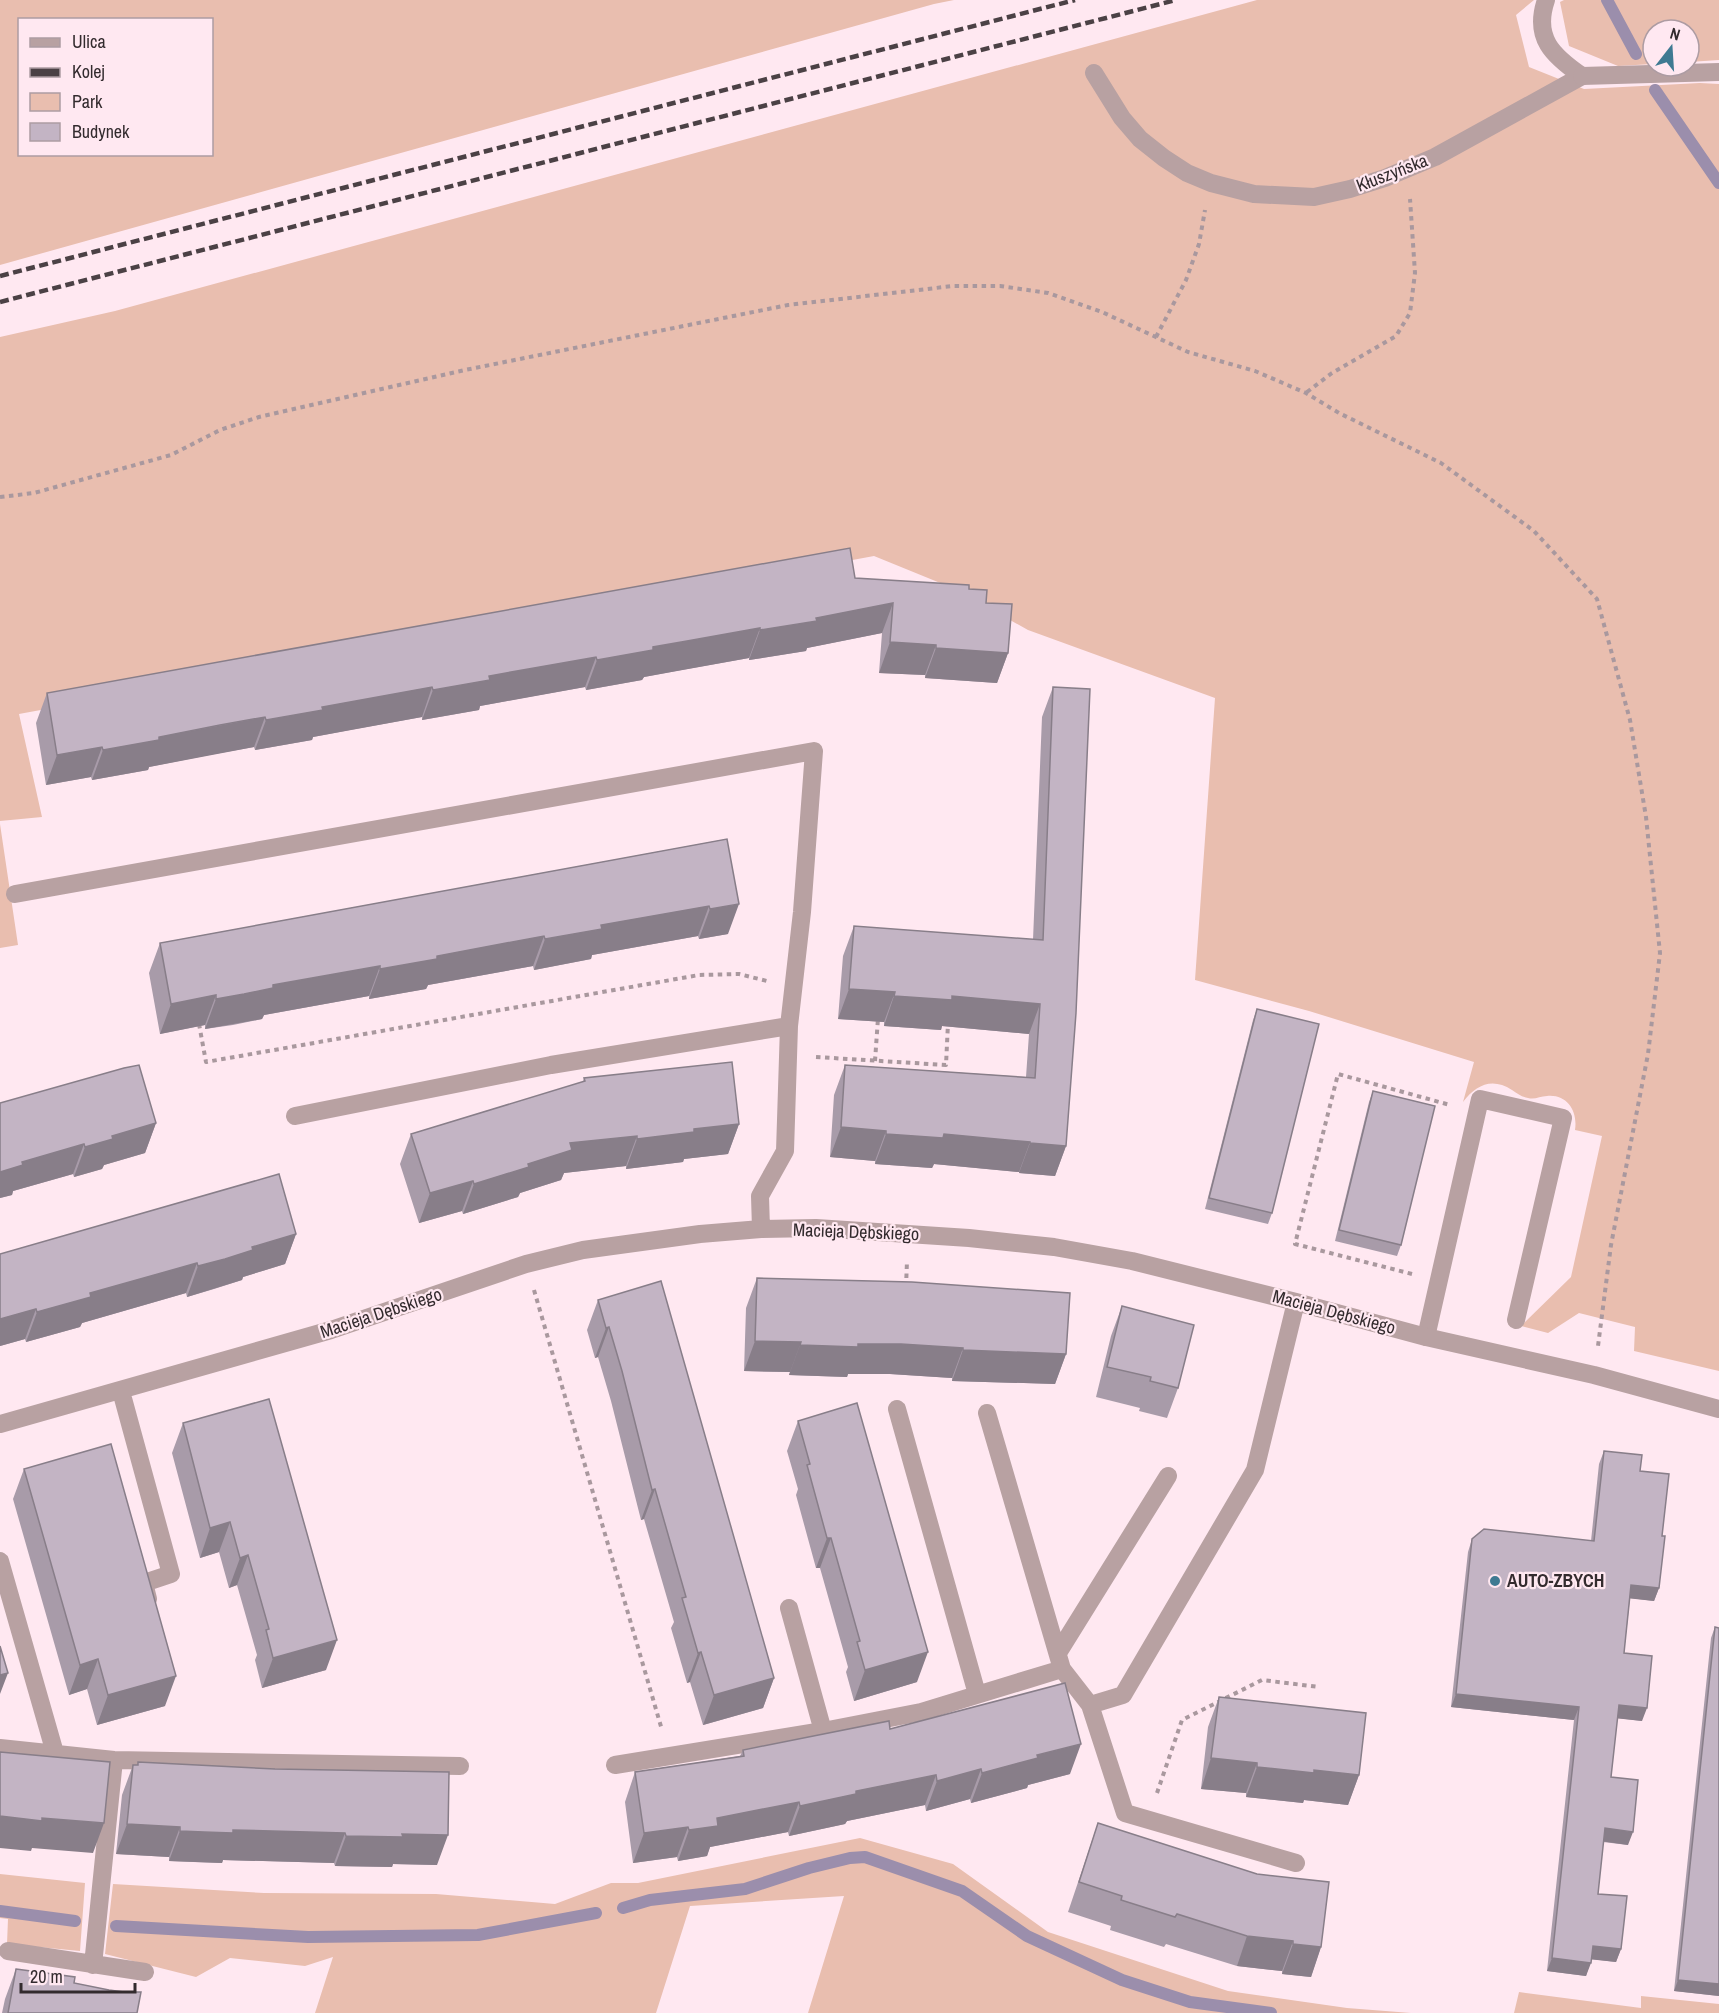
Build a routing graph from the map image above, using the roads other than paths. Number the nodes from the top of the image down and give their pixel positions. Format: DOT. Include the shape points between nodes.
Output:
graph roads {
  1 [pos="1545,0"];
  2 [pos="1719,72"];
  3 [pos="1094,73"];
  4 [pos="1582,76"];
  5 [pos="15,894"];
  6 [pos="789,1026"];
  7 [pos="295,1116"];
  8 [pos="761,1229"];
  9 [pos="1296,1302"];
  10 [pos="1516,1320"];
  11 [pos="1426,1336"];
  12 [pos="121,1391"];
  13 [pos="897,1409"];
  14 [pos="1719,1409"];
  15 [pos="987,1413"];
  16 [pos="0,1424"];
  17 [pos="1168,1476"];
  18 [pos="0,1561"];
  19 [pos="789,1608"];
  20 [pos="153,1617"];
  21 [pos="1060,1661"];
  22 [pos="977,1694"];
  23 [pos="1090,1705"];
  24 [pos="823,1731"];
  25 [pos="0,1748"];
  26 [pos="55,1753"];
  27 [pos="114,1760"];
  28 [pos="615,1765"];
  29 [pos="460,1766"];
  30 [pos="1296,1863"];
  31 [pos="8,1951"];
  32 [pos="93,1965"];
  33 [pos="145,1972"];
  1 -- 4 [label="street" via="1542,31 1549,49"];
  2 -- 4 [label="street, Kłuszyńska"];
  3 -- 4 [label="street, Kłuszyńska" via="1122,118 1140,138 1187,173 1254,194 1314,197 1350,189 1435,157"];
  5 -- 6 [label="street" via="813,751 802,912"];
  6 -- 7 [label="street" via="551,1065"];
  6 -- 8 [label="street" via="785,1151 760,1196"];
  8 -- 9 [label="street, Macieja Dębskiego" via="816,1228 1054,1247 1132,1261"];
  8 -- 12 [label="street, Macieja Dębskiego" via="606,1246 526,1264 331,1330"];
  9 -- 11 [label="street, Macieja Dębskiego"];
  9 -- 23 [label="street" via="1255,1470 1123,1695"];
  10 -- 11 [label="street" via="1563,1119 1480,1099"];
  11 -- 14 [label="street, Macieja Dębskiego"];
  12 -- 16 [label="street, Macieja Dębskiego"];
  12 -- 20 [label="street" via="171,1574 144,1583"];
  13 -- 22 [label="street"];
  15 -- 21 [label="street"];
  17 -- 21 [label="street"];
  18 -- 26 [label="street"];
  19 -- 24 [label="street"];
  21 -- 22 [label="street"];
  21 -- 23 [label="street"];
  22 -- 24 [label="street" via="921,1712"];
  23 -- 30 [label="street" via="1125,1813"];
  24 -- 28 [label="street"];
  25 -- 26 [label="street"];
  26 -- 27 [label="street"];
  27 -- 29 [label="street"];
  27 -- 32 [label="street"];
  31 -- 32 [label="street"];
  32 -- 33 [label="street"];
}
